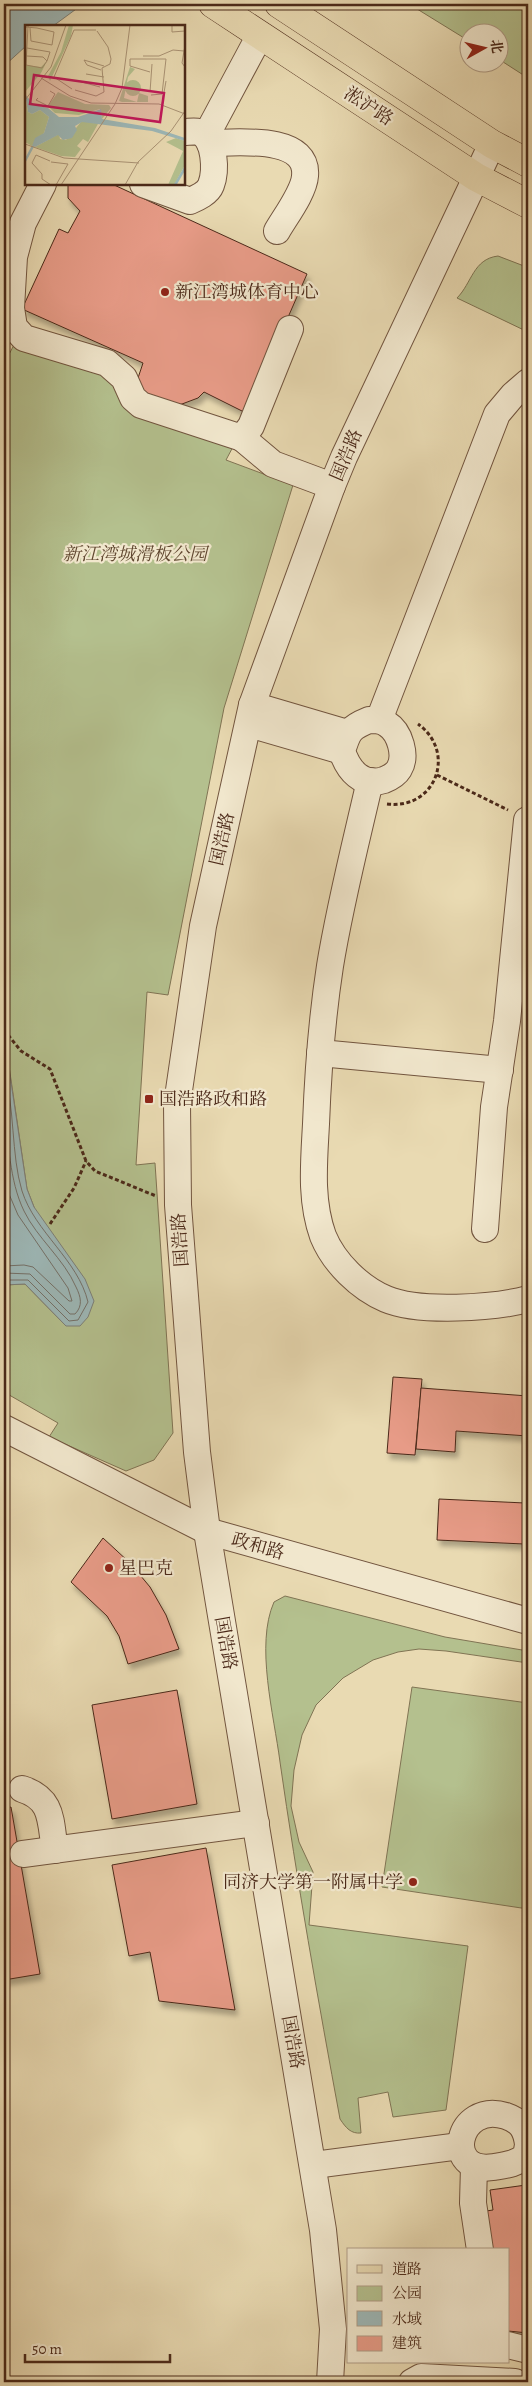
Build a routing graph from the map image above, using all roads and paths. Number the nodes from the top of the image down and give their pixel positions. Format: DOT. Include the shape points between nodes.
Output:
graph roads {
  1 [pos="213,4"];
  2 [pos="279,4"];
  3 [pos="260,35"];
  4 [pos="200,137"];
  5 [pos="492,144"];
  6 [pos="528,163"];
  7 [pos="476,177"];
  8 [pos="42,185"];
  9 [pos="146,185"];
  10 [pos="528,204"];
  11 [pos="277,231"];
  12 [pos="290,329"];
  13 [pos="528,382"];
  14 [pos="242,438"];
  15 [pos="332,486"];
  16 [pos="251,714"];
  17 [pos="379,720"];
  18 [pos="345,742"];
  19 [pos="437,775"];
  20 [pos="370,781"];
  21 [pos="527,820"];
  22 [pos="4,1030"];
  23 [pos="320,1053"];
  24 [pos="500,1070"];
  25 [pos="86,1161"];
  26 [pos="178,1206"];
  27 [pos="50,1224"];
  28 [pos="485,1228"];
  29 [pos="528,1299"];
  30 [pos="4,1428"];
  31 [pos="207,1532"];
  32 [pos="528,1621"];
  33 [pos="22,1789"];
  34 [pos="256,1822"];
  35 [pos="55,1850"];
  36 [pos="23,1854"];
  37 [pos="528,2141"];
  38 [pos="467,2156"];
  39 [pos="314,2165"];
  40 [pos="480,2248"];
  41 [pos="510,2346"];
  42 [pos="528,2350"];
  43 [pos="330,2382"];
  44 [pos="412,2382"];
  45 [pos="516,2382"];
  1 -- 3 [label="main road, 淞沪路"];
  2 -- 5 [label="main road, 淞沪路"];
  3 -- 4 [label="street"];
  3 -- 7 [label="main road, 淞沪路"];
  4 -- 9 [label="street" via="214,162 211,186 200,197 190,201"];
  4 -- 11 [label="street" via="286,146 295,151 306,175"];
  5 -- 6 [label="main road, 淞沪路"];
  5 -- 7 [label="street, 国浩路"];
  7 -- 10 [label="main road, 淞沪路"];
  7 -- 15 [label="street, 国浩路"];
  8 -- 14 [label="street" via="23,223 14,257 11,308 14,327 24,338 107,362 124,378 133,398 141,405"];
  12 -- 14 [label="street" via="251,426"];
  13 -- 17 [label="street" via="497,414"];
  14 -- 15 [label="street" via="273,464"];
  15 -- 16 [label="street, 国浩路"];
  16 -- 18 [label="street"];
  16 -- 26 [label="street, 国浩路" via="202,926 178,1104"];
  17 -- 18 [label="street" via="357,725"];
  17 -- 20 [label="street" via="388,724 397,735 402,762 388,778"];
  18 -- 20 [label="street" via="352,772"];
  19 -- 21 [label="path"];
  20 -- 23 [label="street" via="337,929"];
  21 -- 24 [label="street" via="508,1022"];
  22 -- 25 [label="path" via="21,1051 50,1069"];
  23 -- 24 [label="street"];
  23 -- 29 [label="street" via="314,1188 316,1213 324,1238 336,1259 371,1290 387,1299 407,1304 486,1307"];
  24 -- 28 [label="street"];
  25 -- 26 [label="path" via="95,1171"];
  25 -- 27 [label="path" via="74,1188"];
  26 -- 31 [label="street, 国浩路"];
  30 -- 31 [label="street, 政和路"];
  31 -- 32 [label="street, 政和路"];
  31 -- 34 [label="street, 国浩路"];
  33 -- 35 [label="street" via="42,1798 48,1810"];
  34 -- 35 [label="street"];
  34 -- 39 [label="street, 国浩路"];
  35 -- 36 [label="street"];
  37 -- 38 [label="street" via="526,2156 518,2162 486,2168"];
  37 -- 38 [label="street" via="526,2131 518,2121 496,2114 487,2115 462,2131"];
  38 -- 39 [label="street"];
  38 -- 40 [label="street"];
  39 -- 43 [label="street, 国浩路" via="333,2329"];
  41 -- 42 [label="street"];
  44 -- 45 [label="street" via="421,2377"];
}
